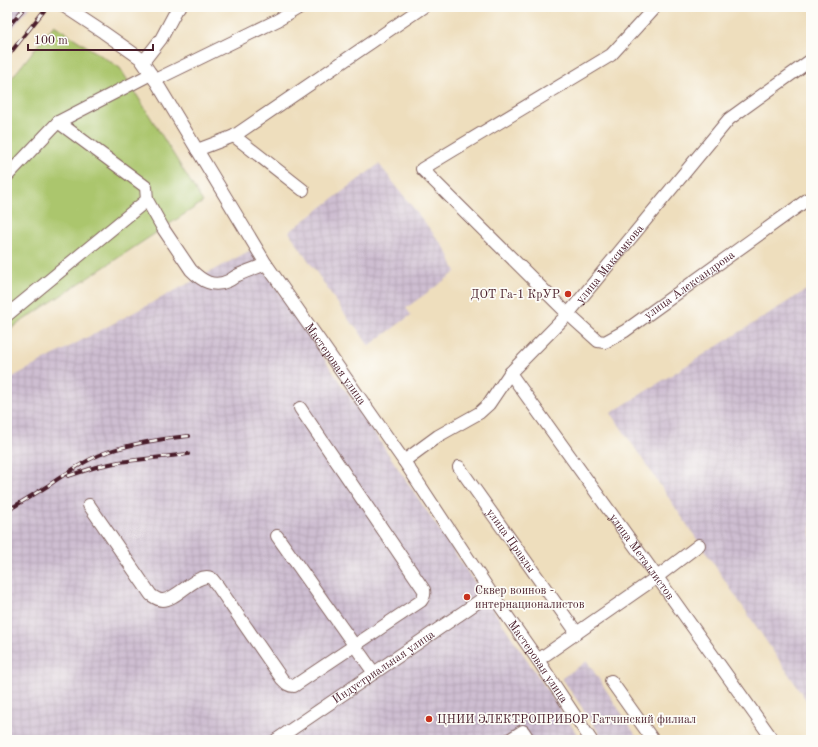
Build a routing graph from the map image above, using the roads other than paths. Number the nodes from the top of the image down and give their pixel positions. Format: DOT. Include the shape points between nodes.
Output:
graph roads {
  1 [pos="65,7"];
  2 [pos="179,7"];
  3 [pos="300,7"];
  4 [pos="423,7"];
  5 [pos="654,7"];
  6 [pos="811,60"];
  7 [pos="143,62"];
  8 [pos="153,77"];
  9 [pos="58,122"];
  10 [pos="234,136"];
  11 [pos="197,150"];
  12 [pos="7,176"];
  13 [pos="303,190"];
  14 [pos="811,197"];
  15 [pos="147,200"];
  16 [pos="266,264"];
  17 [pos="568,314"];
  18 [pos="7,316"];
  19 [pos="510,373"];
  20 [pos="300,408"];
  21 [pos="404,461"];
  22 [pos="459,467"];
  23 [pos="89,505"];
  24 [pos="277,536"];
  25 [pos="698,545"];
  26 [pos="657,577"];
  27 [pos="491,592"];
  28 [pos="577,633"];
  29 [pos="354,646"];
  30 [pos="538,660"];
  31 [pos="374,673"];
  32 [pos="611,681"];
  33 [pos="276,740"];
  34 [pos="509,740"];
  35 [pos="529,740"];
  36 [pos="591,740"];
  37 [pos="653,740"];
  38 [pos="773,740"];
  1 -- 7 [label="street, Мастеровая улица"];
  2 -- 7 [label="street" via="161,39"];
  3 -- 8 [label="street" via="278,20"];
  4 -- 10 [label="street"];
  5 -- 17 [label="street, улица Александрова" via="611,55 422,169"];
  6 -- 17 [label="street, улица Максимкова" via="729,119"];
  7 -- 8 [label="street, Мастеровая улица"];
  8 -- 9 [label="street"];
  8 -- 11 [label="street, Мастеровая улица"];
  9 -- 12 [label="street"];
  9 -- 15 [label="street" via="146,188"];
  10 -- 11 [label="street"];
  10 -- 13 [label="street"];
  11 -- 16 [label="street, Мастеровая улица"];
  14 -- 17 [label="street, улица Александрова" via="626,331 605,342 598,341"];
  15 -- 16 [label="street" via="191,270 211,284 229,281"];
  15 -- 18 [label="street"];
  16 -- 21 [label="street, Мастеровая улица"];
  17 -- 19 [label="street, улица Максимкова"];
  19 -- 21 [label="street, улица Максимкова" via="489,404 478,414 438,436"];
  19 -- 26 [label="street, улица Металлистов"];
  20 -- 29 [label="street" via="424,590 421,601"];
  21 -- 27 [label="street, Мастеровая улица"];
  22 -- 28 [label="street, улица Правды"];
  23 -- 29 [label="street" via="150,595 164,600 198,579 211,578 282,679 290,686 294,686"];
  24 -- 29 [label="street"];
  25 -- 26 [label="street"];
  26 -- 28 [label="street"];
  26 -- 38 [label="street, улица Металлистов"];
  27 -- 30 [label="street, Мастеровая улица"];
  27 -- 31 [label="street, Индустриальная улица"];
  28 -- 30 [label="street"];
  29 -- 31 [label="street"];
  30 -- 36 [label="street, Мастеровая улица"];
  31 -- 33 [label="street, Индустриальная улица"];
  32 -- 37 [label="street"];
  34 -- 35 [label="street" via="522,731"];
}
